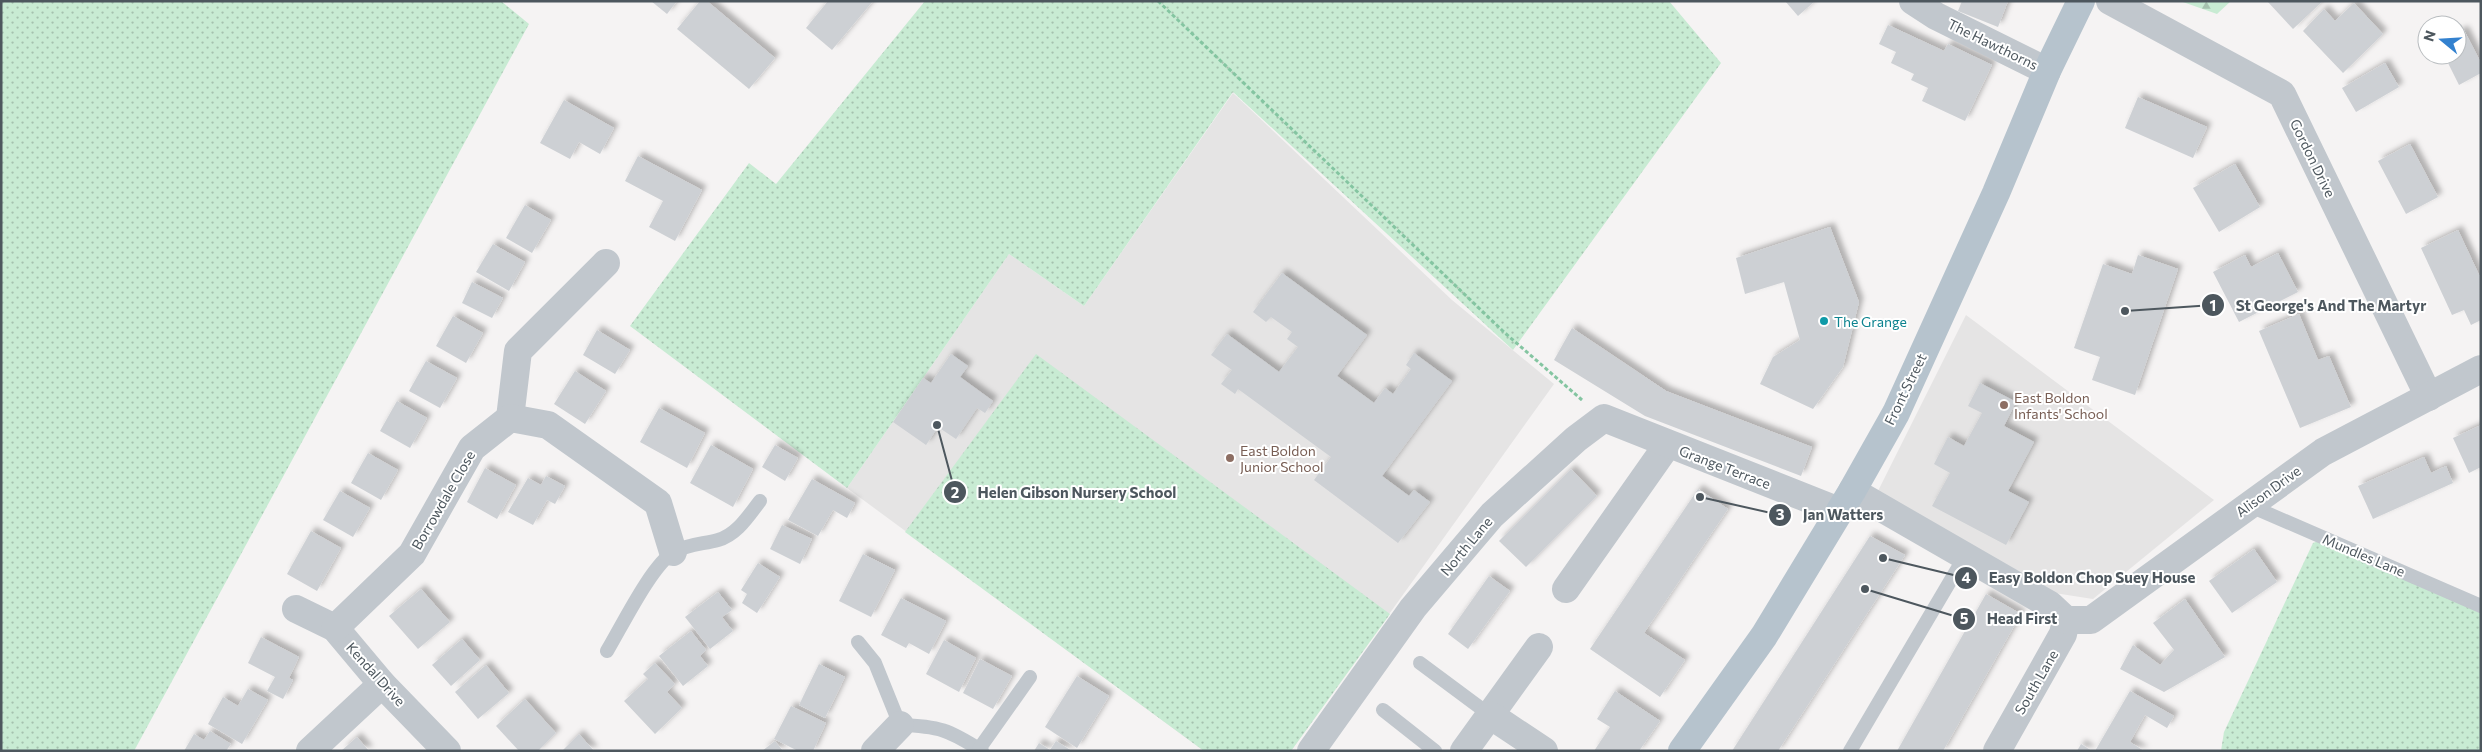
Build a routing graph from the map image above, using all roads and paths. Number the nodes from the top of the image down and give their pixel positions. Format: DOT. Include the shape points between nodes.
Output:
graph roads {
  1 [pos="1158,1"];
  2 [pos="1913,1"];
  3 [pos="2081,1"];
  4 [pos="2110,1"];
  5 [pos="2047,71"];
  6 [pos="606,263"];
  7 [pos="2481,369"];
  8 [pos="2429,397"];
  9 [pos="510,418"];
  10 [pos="1604,418"];
  11 [pos="1668,444"];
  12 [pos="760,501"];
  13 [pos="1846,501"];
  14 [pos="2248,505"];
  15 [pos="674,552"];
  16 [pos="1966,556"];
  17 [pos="1566,589"];
  18 [pos="2481,606"];
  19 [pos="296,609"];
  20 [pos="2066,620"];
  21 [pos="335,628"];
  22 [pos="858,642"];
  23 [pos="1539,647"];
  24 [pos="607,651"];
  25 [pos="1420,662"];
  26 [pos="1030,678"];
  27 [pos="382,684"];
  28 [pos="1384,710"];
  29 [pos="1490,715"];
  30 [pos="900,724"];
  31 [pos="981,750"];
  32 [pos="310,751"];
  33 [pos="447,751"];
  34 [pos="875,751"];
  35 [pos="1311,751"];
  36 [pos="1435,751"];
  37 [pos="1464,751"];
  38 [pos="1544,751"];
  39 [pos="1682,751"];
  40 [pos="1850,751"];
  41 [pos="1997,751"];
  1 -- 10 [label="path" via="1504,333"];
  2 -- 5 [label="street, The Hawthorns" via="1936,16"];
  3 -- 5 [label="main road, Front Street"];
  4 -- 8 [label="street, Gordon Drive" via="2282,94"];
  5 -- 13 [label="main road, Front Street" via="1996,193 1896,413"];
  6 -- 9 [label="street" via="518,351"];
  7 -- 8 [label="street, Alison Drive"];
  8 -- 14 [label="street, Alison Drive" via="2323,452"];
  9 -- 15 [label="street" via="548,425 658,503"];
  9 -- 21 [label="street, Borrowdale Close" via="472,448 412,554"];
  10 -- 11 [label="street"];
  10 -- 35 [label="street, North Lane" via="1492,515 1413,608"];
  11 -- 13 [label="street, Grange Terrace"];
  11 -- 17 [label="street"];
  12 -- 15 [label="lane" via="737,529 720,540"];
  13 -- 16 [label="street"];
  13 -- 39 [label="main road, Front Street" via="1764,636"];
  14 -- 18 [label="lane, Mundles Lane"];
  14 -- 20 [label="street, Alison Drive" via="2091,620"];
  15 -- 24 [label="lane" via="659,566"];
  16 -- 20 [label="street" via="2050,605"];
  16 -- 40 [label="lane"];
  19 -- 21 [label="street, Kendal Drive"];
  20 -- 41 [label="street, South Lane" via="2064,634"];
  21 -- 27 [label="street, Kendal Drive"];
  22 -- 30 [label="lane" via="875,663"];
  23 -- 29 [label="street"];
  25 -- 29 [label="lane"];
  26 -- 31 [label="lane"];
  27 -- 32 [label="street"];
  27 -- 33 [label="street, Kendal Drive"];
  28 -- 36 [label="lane"];
  29 -- 37 [label="street"];
  29 -- 38 [label="street"];
  30 -- 31 [label="lane" via="951,732"];
  30 -- 34 [label="street"];
}
